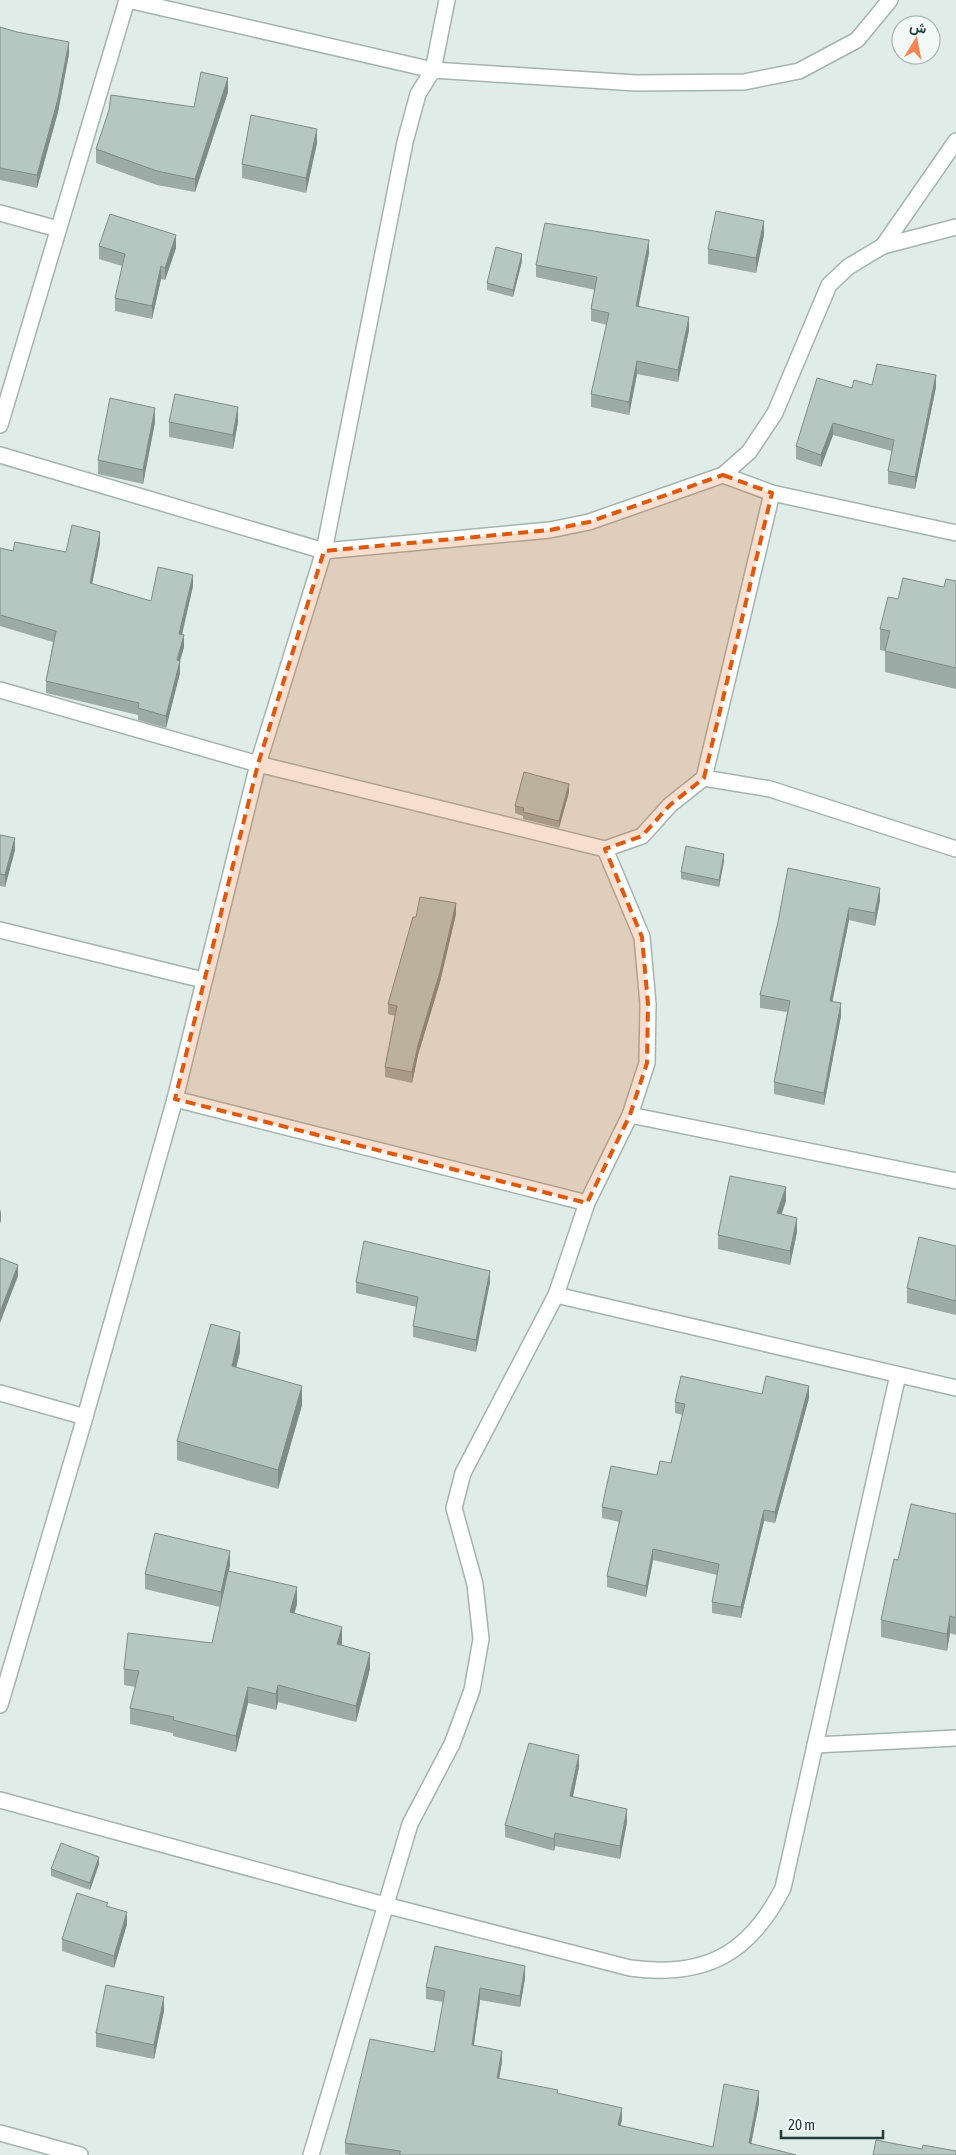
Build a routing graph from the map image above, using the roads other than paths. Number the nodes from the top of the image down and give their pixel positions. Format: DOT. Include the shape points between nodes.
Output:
graph roads {
  1 [pos="127,0"];
  2 [pos="447,0"];
  3 [pos="890,0"];
  4 [pos="433,70"];
  5 [pos="956,141"];
  6 [pos="0,213"];
  7 [pos="956,227"];
  8 [pos="58,229"];
  9 [pos="883,246"];
  10 [pos="0,425"];
  11 [pos="0,454"];
  12 [pos="722,475"];
  13 [pos="772,493"];
  14 [pos="956,533"];
  15 [pos="324,551"];
  16 [pos="0,690"];
  17 [pos="258,764"];
  18 [pos="704,778"];
  19 [pos="604,849"];
  20 [pos="956,849"];
  21 [pos="0,930"];
  22 [pos="203,980"];
  23 [pos="175,1099"];
  24 [pos="630,1115"];
  25 [pos="956,1181"];
  26 [pos="587,1203"];
  27 [pos="556,1295"];
  28 [pos="898,1375"];
  29 [pos="956,1388"];
  30 [pos="0,1393"];
  31 [pos="85,1417"];
  32 [pos="0,1705"];
  33 [pos="956,1738"];
  34 [pos="816,1746"];
  35 [pos="0,1800"];
  36 [pos="385,1905"];
  37 [pos="0,2133"];
  38 [pos="80,2155"];
  39 [pos="311,2155"];
  1 -- 4 [label="street"];
  1 -- 8 [label="street"];
  2 -- 4 [label="street"];
  3 -- 4 [label="street" via="857,40 799,71 744,82 636,83"];
  4 -- 15 [label="street" via="418,94 405,142"];
  5 -- 9 [label="street"];
  6 -- 8 [label="street"];
  7 -- 9 [label="street"];
  8 -- 10 [label="street"];
  9 -- 12 [label="street" via="848,267 830,285 775,413 749,452"];
  11 -- 15 [label="street"];
  12 -- 13 [label="street"];
  12 -- 15 [label="street" via="589,522 550,530"];
  13 -- 14 [label="street"];
  13 -- 18 [label="street"];
  15 -- 17 [label="street"];
  16 -- 17 [label="street"];
  17 -- 19 [label="street"];
  17 -- 22 [label="street"];
  18 -- 19 [label="street" via="670,804 642,836"];
  18 -- 20 [label="street" via="770,789"];
  19 -- 24 [label="street" via="642,937 648,1004 646,1063"];
  21 -- 22 [label="street"];
  22 -- 23 [label="street"];
  23 -- 26 [label="street"];
  23 -- 31 [label="street"];
  24 -- 25 [label="street"];
  24 -- 26 [label="street"];
  26 -- 27 [label="street"];
  27 -- 28 [label="street"];
  27 -- 36 [label="street" via="463,1473 454,1508 475,1584 481,1639 472,1690 452,1744 410,1824"];
  28 -- 29 [label="street"];
  28 -- 34 [label="street"];
  30 -- 31 [label="street"];
  31 -- 32 [label="street"];
  33 -- 34 [label="street"];
  34 -- 36 [label="street" via="783,1888 755,1933 710,1963 684,1970 657,1972 630,1968"];
  35 -- 36 [label="street"];
  36 -- 39 [label="street"];
  37 -- 38 [label="street"];
}
